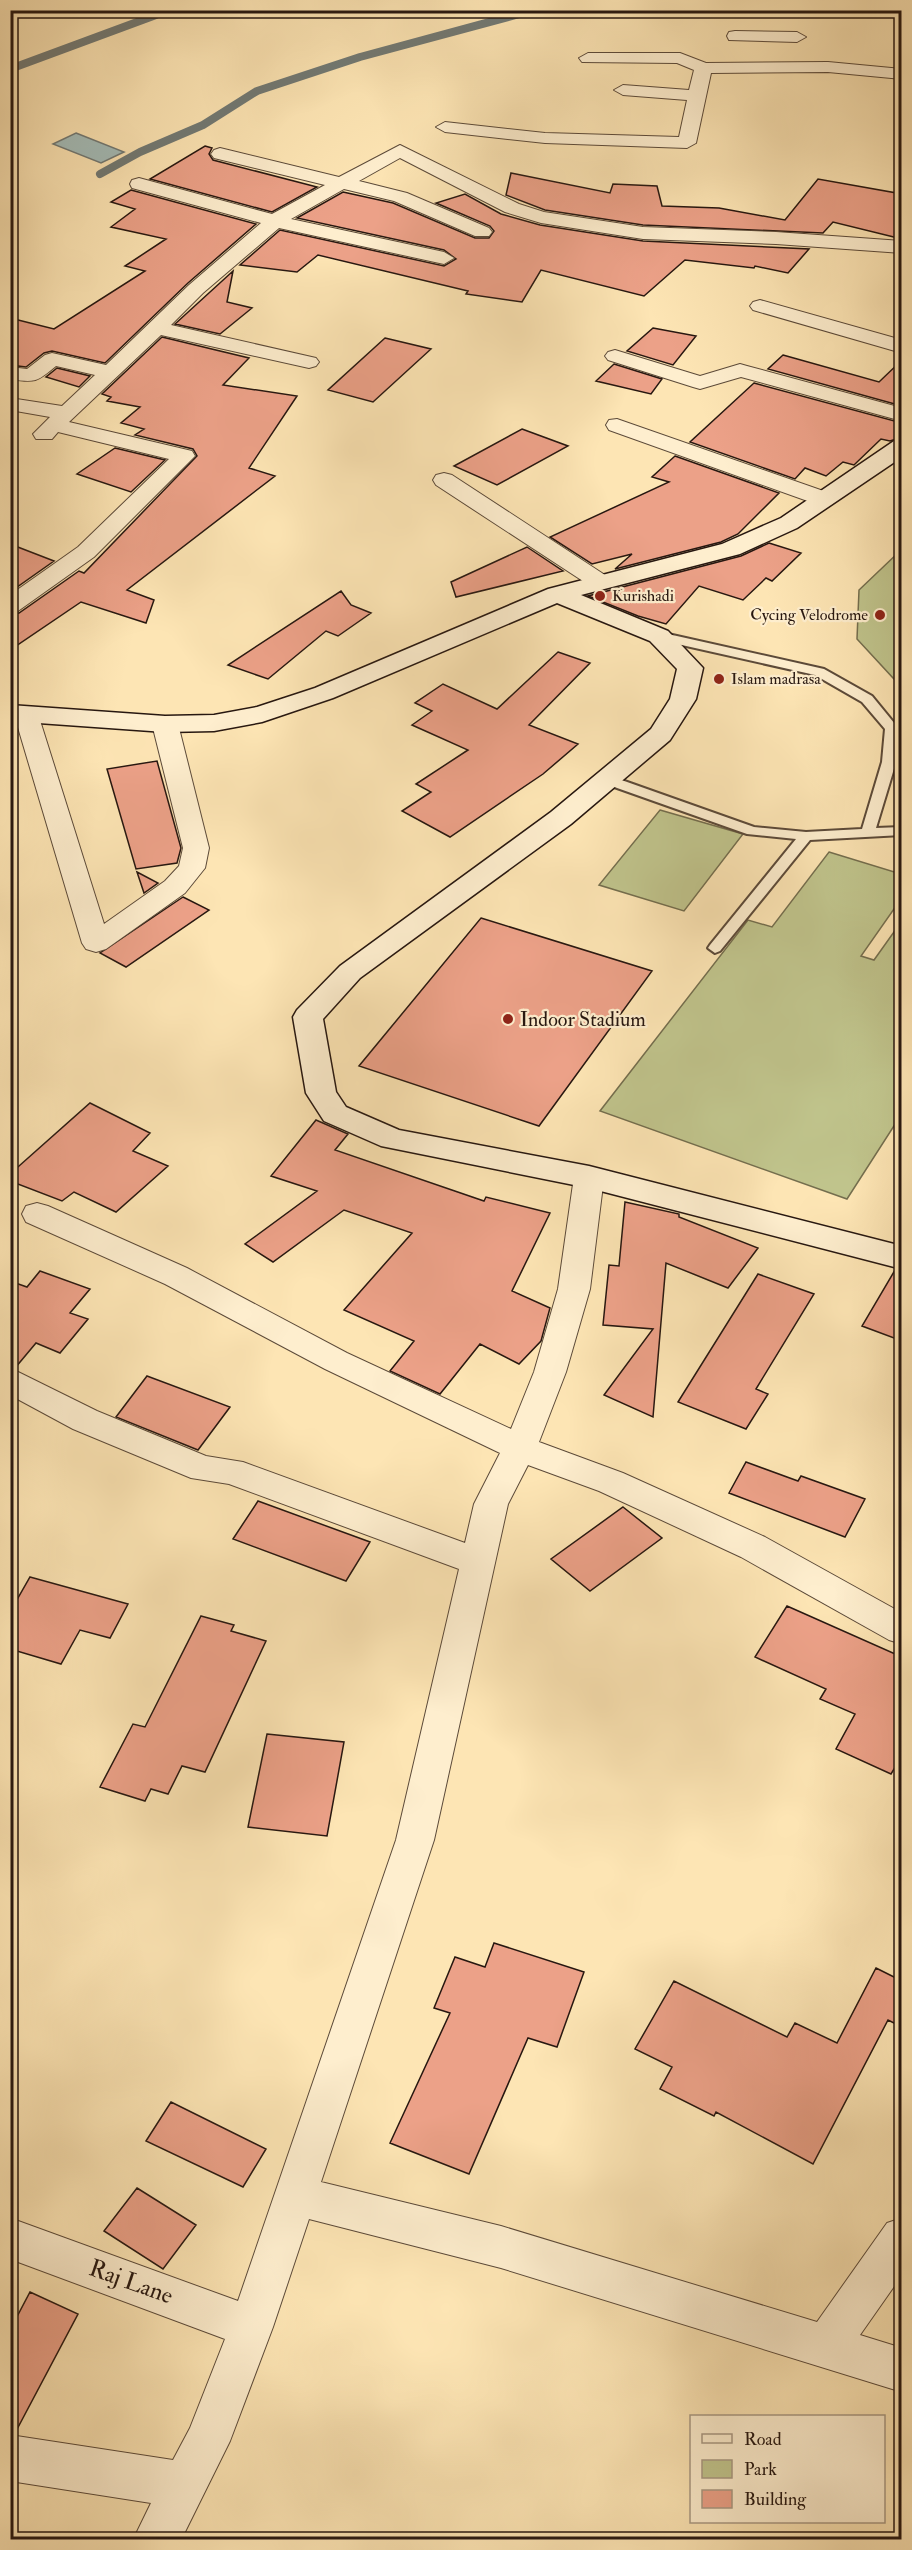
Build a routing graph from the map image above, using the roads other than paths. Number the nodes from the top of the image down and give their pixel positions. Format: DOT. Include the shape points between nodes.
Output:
graph roads {
  1 [pos="16,10"];
  2 [pos="10,12"];
  3 [pos="797,37"];
  4 [pos="588,58"];
  5 [pos="704,68"];
  6 [pos="745,68"];
  7 [pos="902,74"];
  8 [pos="623,90"];
  9 [pos="698,96"];
  10 [pos="469,114"];
  11 [pos="445,127"];
  12 [pos="400,151"];
  13 [pos="220,154"];
  14 [pos="343,183"];
  15 [pos="139,184"];
  16 [pos="275,221"];
  17 [pos="482,232"];
  18 [pos="902,247"];
  19 [pos="444,258"];
  20 [pos="760,306"];
  21 [pos="157,328"];
  22 [pos="902,347"];
  23 [pos="615,356"];
  24 [pos="309,363"];
  25 [pos="110,372"];
  26 [pos="10,373"];
  27 [pos="10,404"];
  28 [pos="902,415"];
  29 [pos="55,424"];
  30 [pos="617,425"];
  31 [pos="902,446"];
  32 [pos="444,480"];
  33 [pos="824,499"];
  34 [pos="600,582"];
  35 [pos="557,594"];
  36 [pos="14,601"];
  37 [pos="658,636"];
  38 [pos="18,714"];
  39 [pos="165,724"];
  40 [pos="608,780"];
  41 [pos="902,831"];
  42 [pos="867,834"];
  43 [pos="806,836"];
  44 [pos="715,948"];
  45 [pos="590,1177"];
  46 [pos="37,1214"];
  47 [pos="902,1258"];
  48 [pos="10,1380"];
  49 [pos="520,1448"];
  50 [pos="477,1562"];
  51 [pos="902,1630"];
  52 [pos="297,2196"];
  53 [pos="10,2238"];
  54 [pos="902,2238"];
  55 [pos="251,2327"];
  56 [pos="826,2346"];
  57 [pos="902,2370"];
  58 [pos="10,2458"];
  59 [pos="184,2486"];
  60 [pos="156,2540"];
  1 -- 2 [label="street"];
  3 -- 6 [label="street" via="732,28"];
  4 -- 5 [label="street" via="680,58"];
  5 -- 6 [label="street"];
  5 -- 9 [label="street"];
  6 -- 7 [label="street"];
  8 -- 9 [label="street"];
  9 -- 11 [label="street" via="687,143 545,138"];
  10 -- 11 [label="street"];
  11 -- 12 [label="street"];
  12 -- 14 [label="street"];
  12 -- 18 [label="street" via="512,208 541,217 643,233"];
  13 -- 14 [label="street"];
  14 -- 16 [label="street"];
  14 -- 17 [label="street" via="400,197"];
  15 -- 16 [label="street"];
  16 -- 19 [label="street"];
  16 -- 21 [label="street"];
  20 -- 22 [label="street"];
  21 -- 24 [label="street"];
  21 -- 25 [label="street"];
  23 -- 28 [label="street" via="700,383 740,370"];
  25 -- 26 [label="street" via="52,359 31,376"];
  25 -- 29 [label="street"];
  27 -- 29 [label="street"];
  29 -- 36 [label="street" via="184,456 86,552"];
  30 -- 33 [label="street"];
  31 -- 33 [label="street"];
  32 -- 34 [label="street"];
  33 -- 34 [label="street" via="789,523 731,549"];
  34 -- 35 [label="street"];
  35 -- 37 [label="street"];
  35 -- 39 [label="street" via="324,693 272,711 214,723"];
  37 -- 40 [label="street" via="690,668 683,699 661,734"];
  37 -- 42 [label="lane" via="819,672 867,699 892,729 888,762"];
  38 -- 39 [label="street"];
  38 -- 39 [label="street" via="96,943 175,887 192,868 196,848"];
  40 -- 43 [label="lane" via="752,831"];
  40 -- 45 [label="street" via="350,972 308,1017 321,1093 335,1114 392,1139"];
  41 -- 42 [label="lane"];
  42 -- 43 [label="lane"];
  43 -- 44 [label="lane"];
  45 -- 47 [label="street"];
  45 -- 49 [label="street" via="574,1289 550,1372"];
  46 -- 49 [label="street" via="176,1276 336,1361"];
  48 -- 50 [label="street" via="85,1420 203,1469 231,1471"];
  49 -- 50 [label="street" via="491,1504"];
  49 -- 51 [label="street" via="612,1482 753,1547"];
  50 -- 52 [label="street" via="415,1840"];
  52 -- 55 [label="street"];
  52 -- 56 [label="street" via="501,2247"];
  53 -- 55 [label="street, Raj Lane"];
  54 -- 56 [label="street"];
  55 -- 59 [label="street" via="207,2441"];
  56 -- 57 [label="street"];
  58 -- 59 [label="street"];
  59 -- 60 [label="street"];
}
